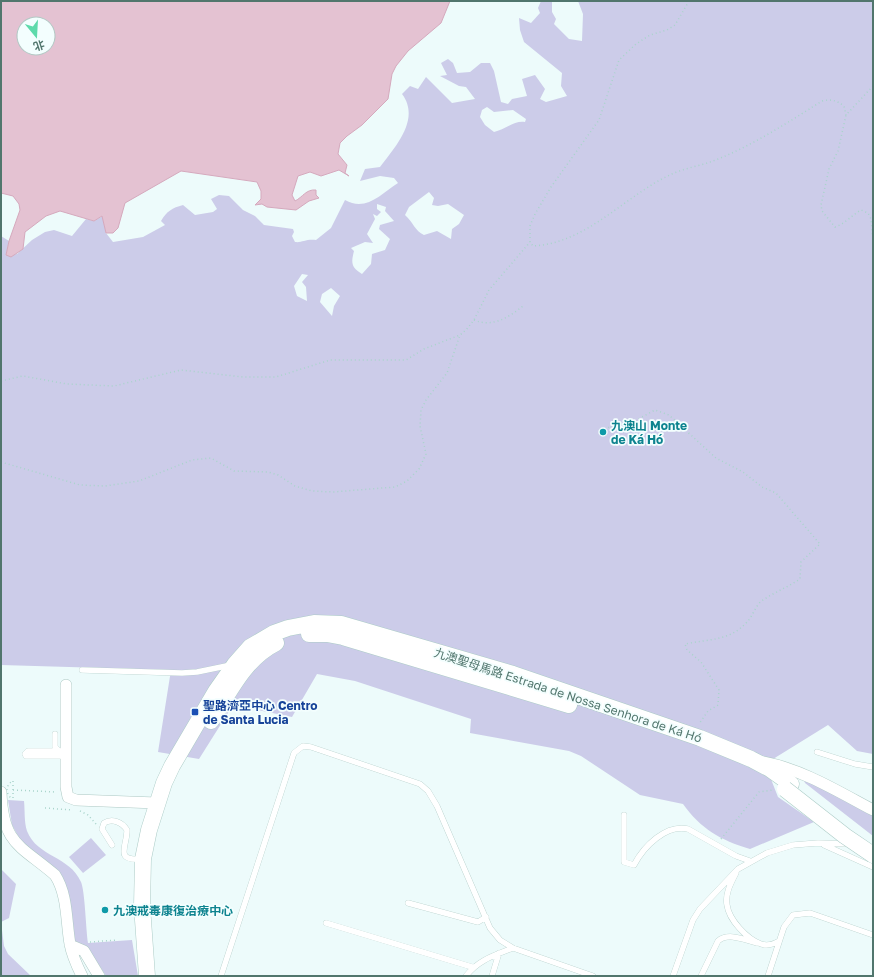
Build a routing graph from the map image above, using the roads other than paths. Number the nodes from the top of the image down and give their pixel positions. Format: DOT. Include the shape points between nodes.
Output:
graph roads {
  1 [pos="255,658"];
  2 [pos="235,664"];
  3 [pos="82,670"];
  4 [pos="66,685"];
  5 [pos="55,734"];
  6 [pos="59,751"];
  7 [pos="817,752"];
  8 [pos="751,759"];
  9 [pos="873,767"];
  10 [pos="785,785"];
  11 [pos="6,795"];
  12 [pos="160,798"];
  13 [pos="873,810"];
  14 [pos="624,815"];
  15 [pos="2,819"];
  16 [pos="818,843"];
  17 [pos="112,845"];
  18 [pos="873,847"];
  19 [pos="873,855"];
  20 [pos="143,859"];
  21 [pos="750,861"];
  22 [pos="873,867"];
  23 [pos="738,869"];
  24 [pos="408,903"];
  25 [pos="486,917"];
  26 [pos="326,923"];
  27 [pos="873,935"];
  28 [pos="779,941"];
  29 [pos="70,944"];
  30 [pos="761,944"];
  31 [pos="513,948"];
  32 [pos="499,953"];
  33 [pos="472,967"];
  34 [pos="82,976"];
  35 [pos="99,976"];
  36 [pos="147,976"];
  37 [pos="221,976"];
  38 [pos="466,976"];
  39 [pos="492,976"];
  40 [pos="592,976"];
  41 [pos="673,976"];
  42 [pos="701,976"];
  43 [pos="768,976"];
  1 -- 2 [label="street" via="242,664"];
  1 -- 10 [label="street, 九澳聖母馬路 Estrada de Nossa Senhora de Ká Hó" via="281,641 302,634 343,637 501,683 656,733 740,763"];
  1 -- 12 [label="street, 九澳聖母馬路 Estrada de Nossa Senhora de Ká Hó" via="237,678 181,769"];
  2 -- 3 [label="lane" via="182,673"];
  2 -- 8 [label="street, 九澳聖母馬路 Estrada de Nossa Senhora de Ká Hó" via="250,647 281,631 314,623 341,624 513,674 693,736"];
  2 -- 12 [label="street, 九澳聖母馬路 Estrada de Nossa Senhora de Ká Hó" via="172,766"];
  4 -- 6 [label="street"];
  5 -- 6 [label="lane"];
  6 -- 6 [label="lane" via="26,756 25,754 28,751"];
  6 -- 12 [label="street" via="68,797 76,800"];
  7 -- 9 [label="lane"];
  8 -- 10 [label="street, 九澳聖母馬路 Estrada de Nossa Senhora de Ká Hó"];
  8 -- 13 [label="street" via="779,764"];
  10 -- 18 [label="street"];
  10 -- 19 [label="street, bridge" via="845,836"];
  11 -- 15 [label="street"];
  12 -- 20 [label="street, 九澳聖母馬路 Estrada de Nossa Senhora de Ká Hó" via="149,830"];
  14 -- 21 [label="lane" via="624,862 634,865 639,855 653,841 680,827"];
  15 -- 29 [label="street" via="13,841 59,881"];
  16 -- 18 [label="lane"];
  16 -- 21 [label="lane" via="793,845"];
  16 -- 22 [label="lane"];
  17 -- 20 [label="lane" via="102,826 107,821 114,820 124,826 127,835 124,854 130,860"];
  20 -- 36 [label="street, 九澳聖母馬路 Estrada de Nossa Senhora de Ká Hó" via="142,906"];
  21 -- 23 [label="lane"];
  23 -- 30 [label="lane" via="729,887 727,907 734,923"];
  23 -- 41 [label="lane" via="700,909 693,920"];
  24 -- 25 [label="lane" via="478,922"];
  25 -- 31 [label="lane" via="490,928 500,940"];
  25 -- 37 [label="lane" via="428,791 420,784 303,746 294,753"];
  26 -- 33 [label="lane"];
  27 -- 28 [label="lane" via="804,913 793,915 789,919"];
  28 -- 30 [label="lane"];
  28 -- 43 [label="lane"];
  29 -- 34 [label="street"];
  29 -- 35 [label="street" via="84,952"];
  30 -- 42 [label="lane" via="731,937 721,938"];
  31 -- 32 [label="lane"];
  31 -- 40 [label="lane"];
  32 -- 33 [label="lane"];
  32 -- 39 [label="lane"];
  33 -- 38 [label="lane"];
}
